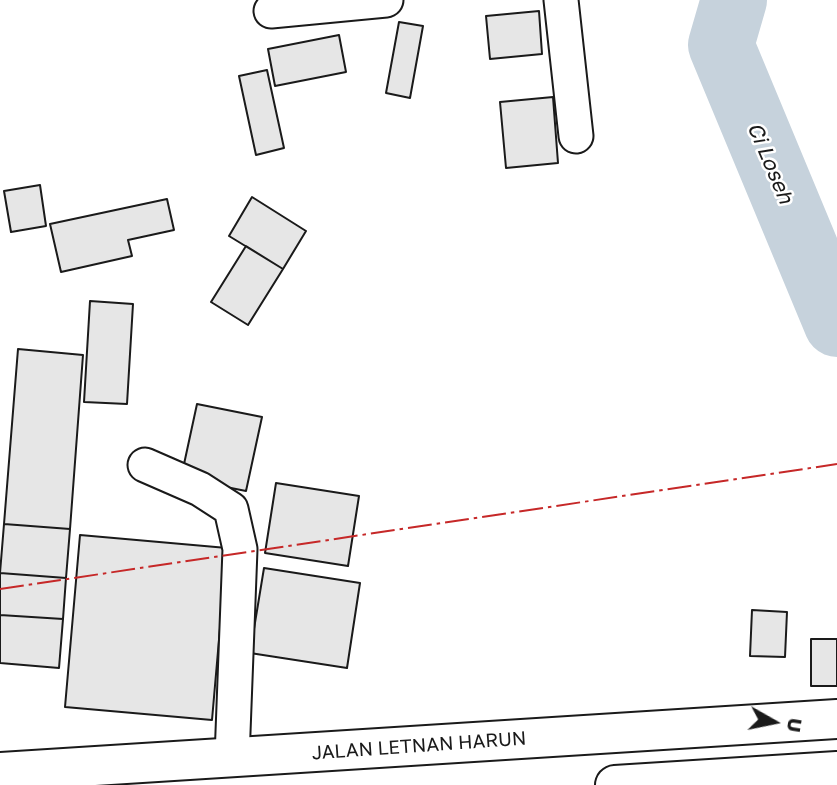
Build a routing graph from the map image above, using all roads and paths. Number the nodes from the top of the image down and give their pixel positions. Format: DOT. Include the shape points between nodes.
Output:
graph roads {
  1 [pos="386,0"];
  2 [pos="561,0"];
  3 [pos="271,11"];
  4 [pos="576,136"];
  5 [pos="145,465"];
  6 [pos="837,719"];
  7 [pos="232,758"];
  8 [pos="837,771"];
  9 [pos="0,772"];
  10 [pos="615,785"];
  1 -- 3 [label="street"];
  2 -- 4 [label="street"];
  5 -- 7 [label="street" via="200,489 231,509 240,549"];
  6 -- 7 [label="main road, JALAN LETNAN HARUN"];
  7 -- 9 [label="main road, JALAN LETNAN HARUN"];
  8 -- 10 [label="main road"];
}
